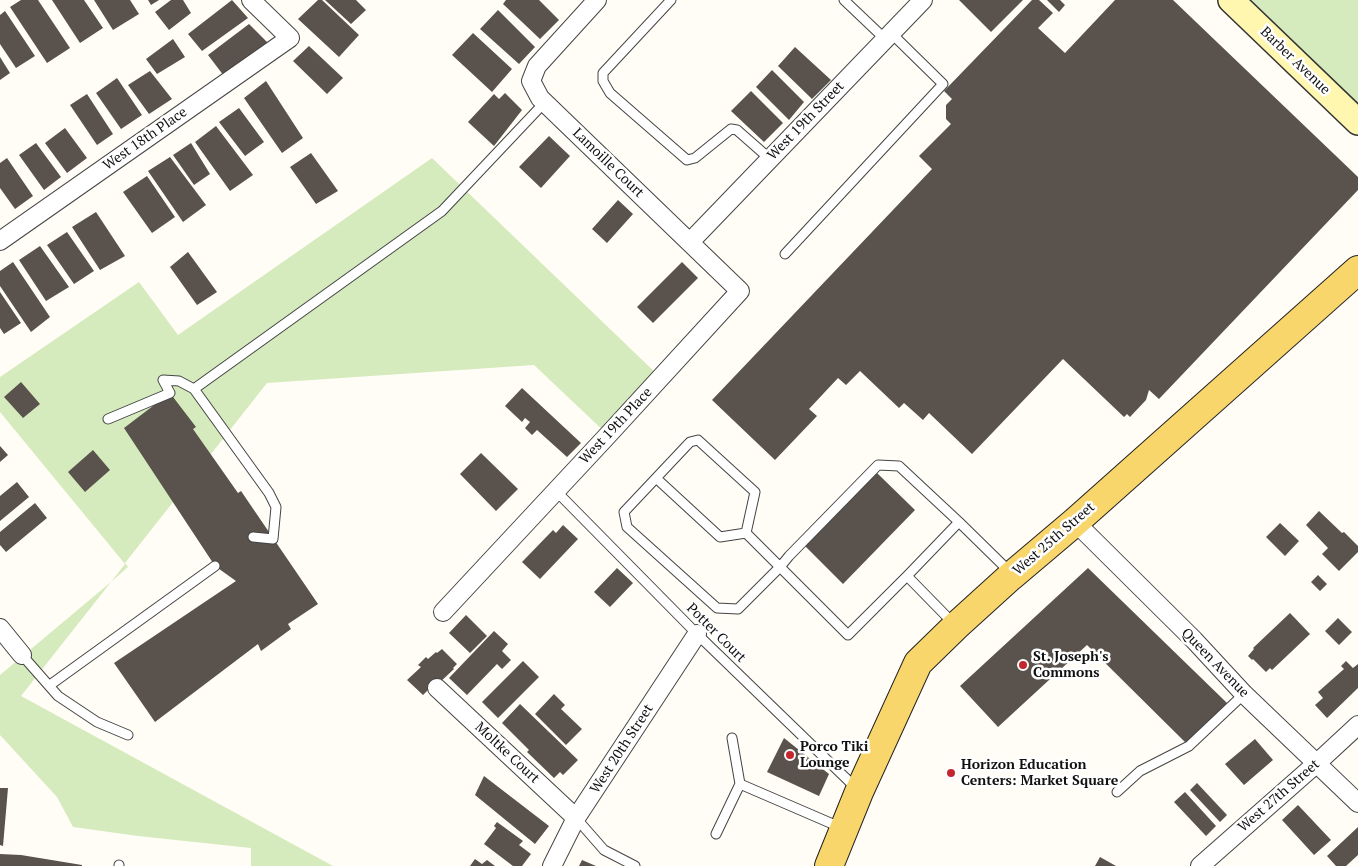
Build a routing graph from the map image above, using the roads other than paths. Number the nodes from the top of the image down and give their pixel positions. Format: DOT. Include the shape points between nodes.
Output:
graph roads {
  1 [pos="252,0"];
  2 [pos="597,0"];
  3 [pos="671,0"];
  4 [pos="844,0"];
  5 [pos="923,0"];
  6 [pos="1231,0"];
  7 [pos="888,36"];
  8 [pos="545,102"];
  9 [pos="1358,122"];
  10 [pos="770,159"];
  11 [pos="0,241"];
  12 [pos="690,242"];
  13 [pos="785,254"];
  14 [pos="1358,270"];
  15 [pos="194,389"];
  16 [pos="108,419"];
  17 [pos="656,478"];
  18 [pos="556,491"];
  19 [pos="959,522"];
  20 [pos="1075,522"];
  21 [pos="746,533"];
  22 [pos="254,537"];
  23 [pos="215,566"];
  24 [pos="780,567"];
  25 [pos="1013,575"];
  26 [pos="907,576"];
  27 [pos="443,612"];
  28 [pos="956,626"];
  29 [pos="0,628"];
  30 [pos="697,634"];
  31 [pos="22,655"];
  32 [pos="50,685"];
  33 [pos="437,688"];
  34 [pos="1244,694"];
  35 [pos="1358,725"];
  36 [pos="128,735"];
  37 [pos="732,738"];
  38 [pos="1317,763"];
  39 [pos="740,784"];
  40 [pos="859,792"];
  41 [pos="1118,792"];
  42 [pos="1358,802"];
  43 [pos="576,818"];
  44 [pos="844,829"];
  45 [pos="716,834"];
  46 [pos="552,866"];
  47 [pos="636,866"];
  48 [pos="828,866"];
  49 [pos="1200,866"];
  1 -- 11 [label="street, West 18th Place" via="290,38"];
  2 -- 8 [label="street, Lamoille Court" via="537,66 531,81"];
  3 -- 10 [label="lane" via="603,73 603,81 610,93 687,160 695,158 731,129 737,130"];
  4 -- 7 [label="lane"];
  5 -- 7 [label="street, West 19th Street"];
  6 -- 9 [label="street, Barber Avenue"];
  7 -- 10 [label="street, West 19th Street"];
  7 -- 13 [label="lane" via="943,84"];
  8 -- 12 [label="street, Lamoille Court"];
  8 -- 15 [label="lane" via="442,211"];
  10 -- 12 [label="street, West 19th Street"];
  12 -- 18 [label="street, West 19th Place" via="740,291"];
  14 -- 20 [label="main road, West 25th Street"];
  15 -- 16 [label="lane" via="179,380 162,380 170,393"];
  15 -- 22 [label="lane" via="276,507 273,539"];
  17 -- 21 [label="lane" via="720,536"];
  17 -- 21 [label="lane" via="690,442 698,440 755,492"];
  17 -- 24 [label="lane" via="624,512 627,527 717,608 738,608"];
  18 -- 27 [label="street, West 19th Place"];
  18 -- 30 [label="lane, Potter Court"];
  19 -- 24 [label="lane" via="899,466 878,465"];
  19 -- 25 [label="lane"];
  19 -- 26 [label="lane"];
  20 -- 25 [label="main road, West 25th Street"];
  20 -- 34 [label="street, Queen Avenue"];
  21 -- 24 [label="lane"];
  23 -- 32 [label="lane"];
  24 -- 26 [label="lane" via="848,635"];
  25 -- 28 [label="main road, West 25th Street"];
  26 -- 28 [label="lane"];
  28 -- 40 [label="main road, West 25th Street" via="918,663"];
  29 -- 31 [label="street"];
  30 -- 40 [label="lane, Potter Court"];
  30 -- 43 [label="street, West 20th Street"];
  31 -- 32 [label="lane"];
  32 -- 36 [label="lane" via="58,696 98,722"];
  33 -- 43 [label="street, Moltke Court"];
  34 -- 38 [label="street, Queen Avenue"];
  34 -- 41 [label="lane" via="1189,746 1140,771"];
  35 -- 38 [label="street, West 27th Street"];
  37 -- 39 [label="lane"];
  38 -- 42 [label="street, Queen Avenue"];
  38 -- 49 [label="street, West 27th Street"];
  39 -- 44 [label="lane"];
  39 -- 45 [label="lane"];
  40 -- 44 [label="main road, West 25th Street"];
  43 -- 46 [label="street, West 20th Street"];
  43 -- 47 [label="lane" via="604,850"];
  44 -- 48 [label="main road, West 25th Street"];
}
